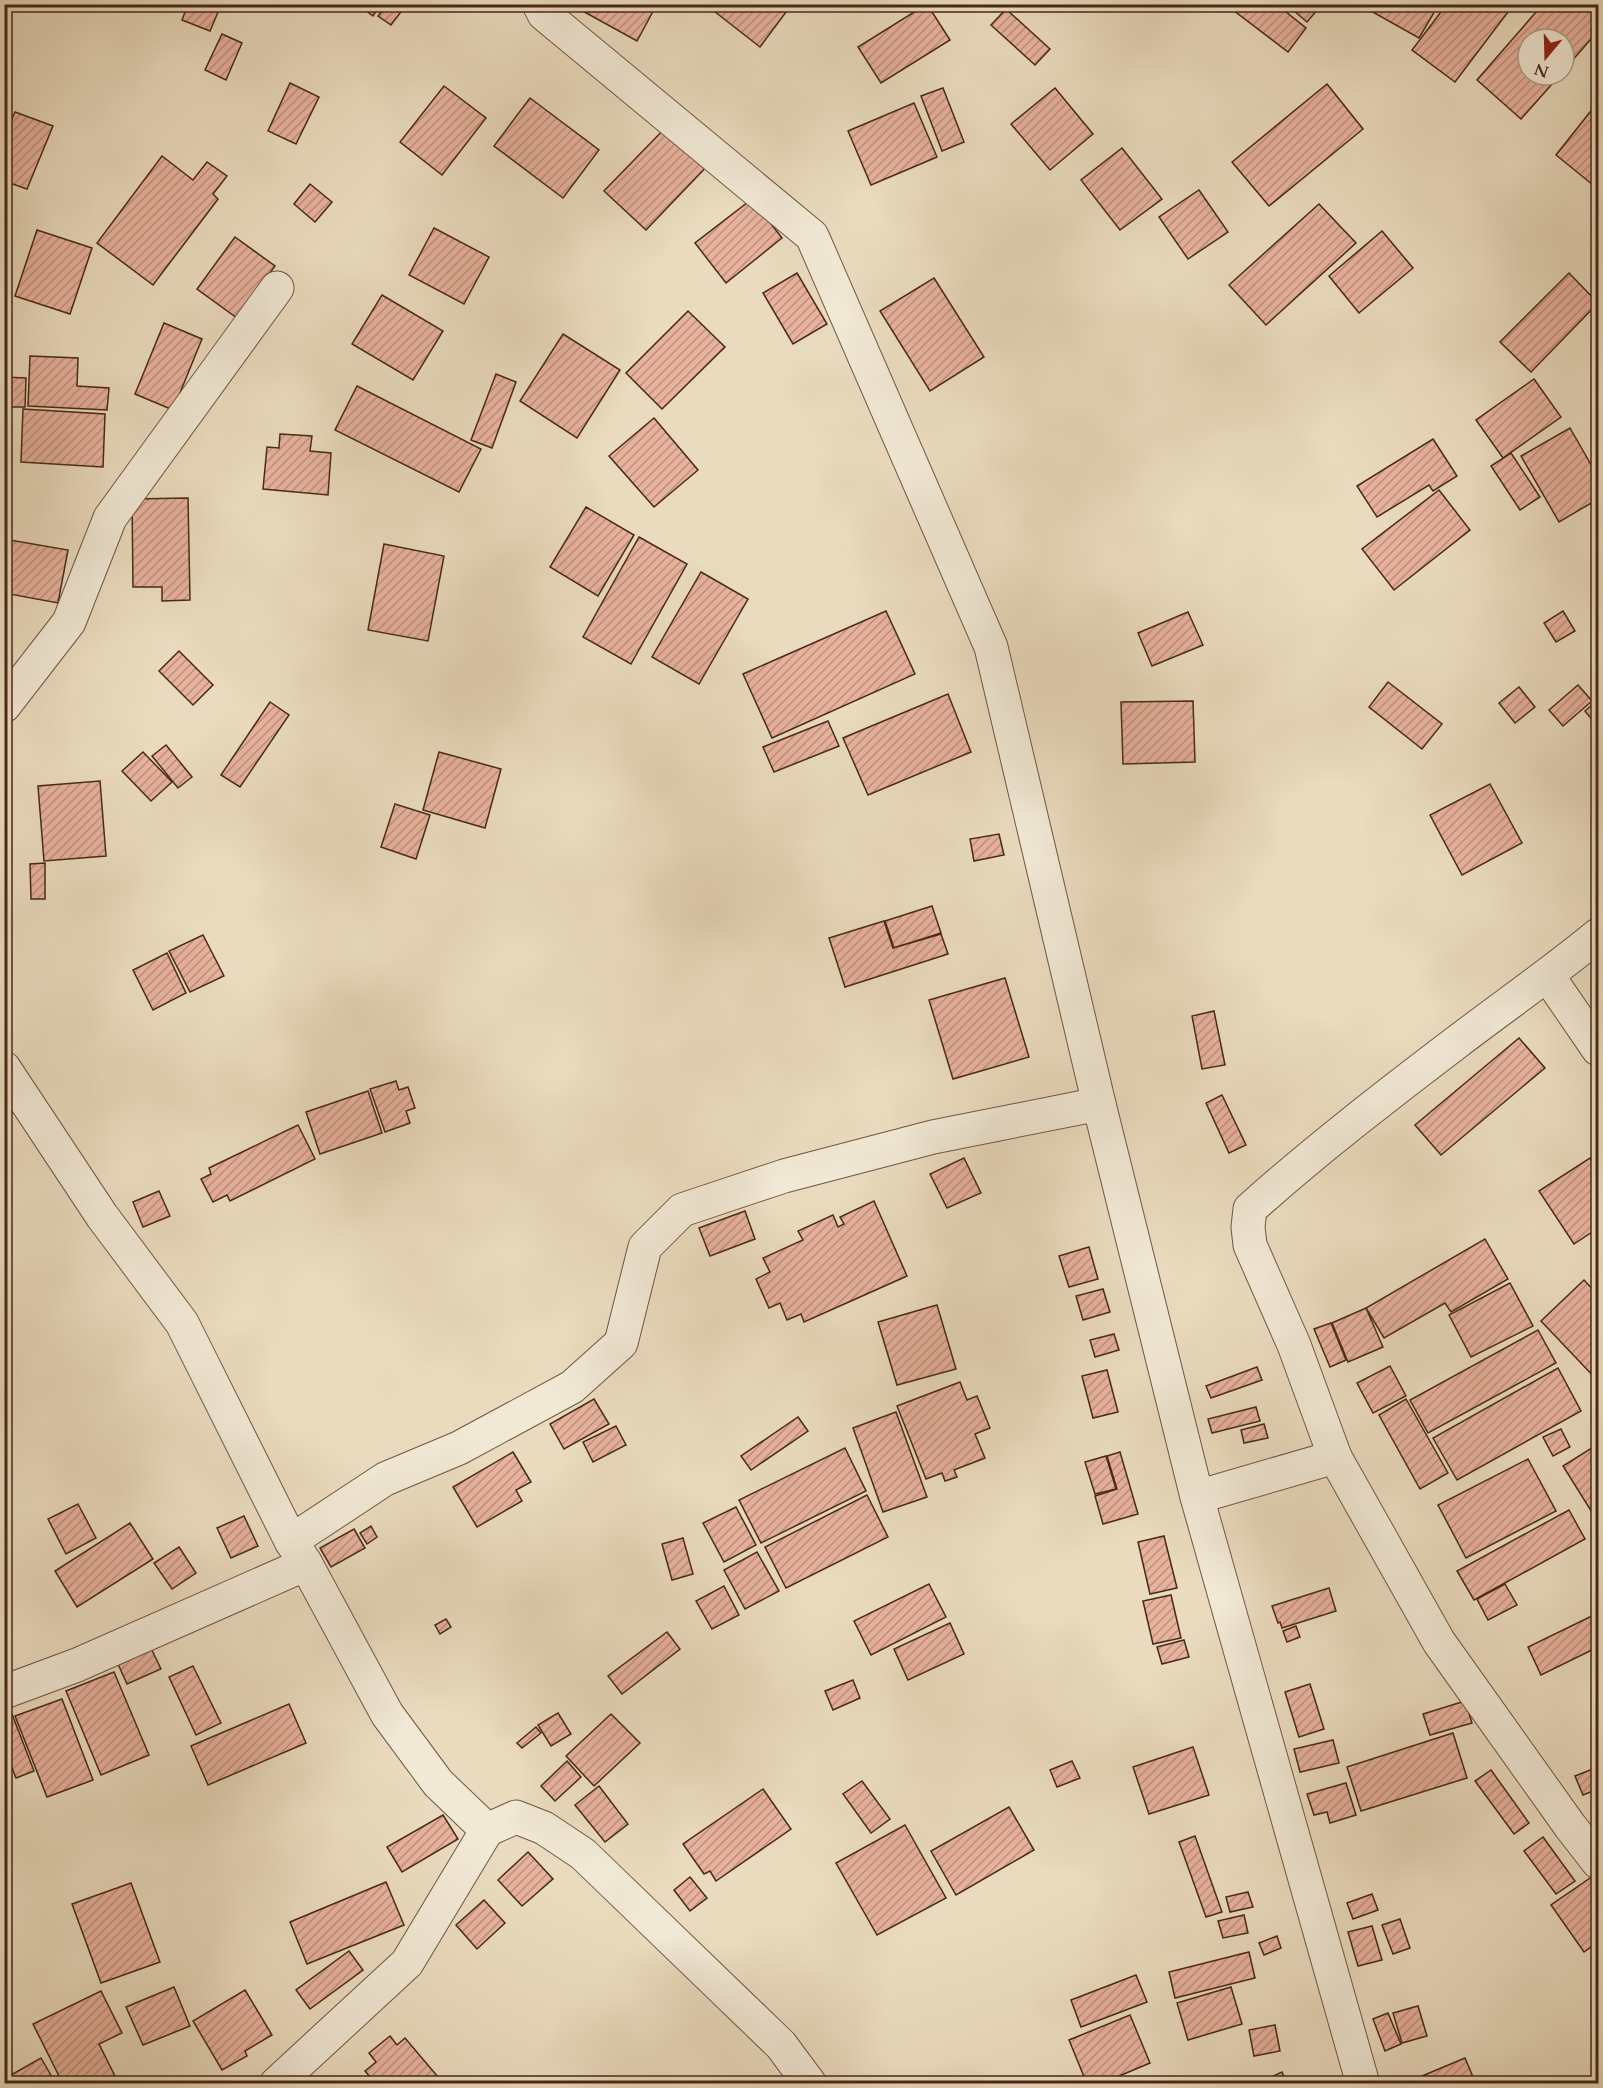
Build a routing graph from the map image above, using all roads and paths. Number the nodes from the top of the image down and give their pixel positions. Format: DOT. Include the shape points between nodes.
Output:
graph roads {
  1 [pos="539,4"];
  2 [pos="278,288"];
  3 [pos="4,706"];
  4 [pos="1599,935"];
  5 [pos="1548,976"];
  6 [pos="1599,1049"];
  7 [pos="4,1068"];
  8 [pos="1099,1104"];
  9 [pos="1335,1457"];
  10 [pos="1197,1497"];
  11 [pos="299,1552"];
  12 [pos="4,1692"];
  13 [pos="487,1830"];
  14 [pos="1599,1862"];
  15 [pos="276,2084"];
  16 [pos="810,2084"];
  17 [pos="1363,2084"];
  1 -- 8 [label="street" via="544,14 812,236 991,647"];
  2 -- 3 [label="street" via="110,518 69,622"];
  4 -- 5 [label="street"];
  5 -- 6 [label="street"];
  5 -- 9 [label="street" via="1368,1110 1250,1209 1250,1245 1294,1345"];
  7 -- 11 [label="street" via="102,1216 182,1323"];
  8 -- 10 [label="street"];
  8 -- 11 [label="street" via="933,1137 784,1176 682,1210 645,1247 621,1343 572,1387 459,1448 385,1479"];
  9 -- 10 [label="street"];
  9 -- 14 [label="street" via="1439,1642"];
  10 -- 17 [label="street"];
  11 -- 12 [label="street" via="77,1665"];
  11 -- 13 [label="street" via="387,1713 438,1783"];
  13 -- 15 [label="street" via="407,1963"];
  13 -- 16 [label="street" via="516,1817 544,1828 583,1854 782,2045"];
}
